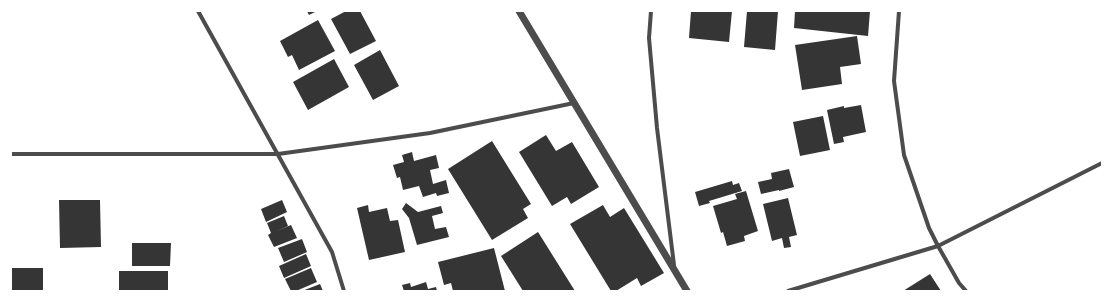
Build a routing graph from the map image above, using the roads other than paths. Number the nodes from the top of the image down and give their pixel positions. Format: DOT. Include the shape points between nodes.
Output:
graph roads {
  1 [pos="198,11"];
  2 [pos="518,11"];
  3 [pos="651,11"];
  4 [pos="900,11"];
  5 [pos="574,103"];
  6 [pos="11,154"];
  7 [pos="278,154"];
  8 [pos="1102,163"];
  9 [pos="938,246"];
  10 [pos="674,269"];
  11 [pos="344,291"];
  12 [pos="687,291"];
  13 [pos="788,291"];
  14 [pos="966,291"];
  1 -- 7 [label="street"];
  2 -- 5 [label="street"];
  3 -- 10 [label="street" via="648,38"];
  4 -- 9 [label="street" via="894,81 904,155 929,228"];
  5 -- 7 [label="street" via="430,133"];
  5 -- 10 [label="street"];
  6 -- 7 [label="street"];
  7 -- 11 [label="street" via="332,252"];
  8 -- 9 [label="street"];
  9 -- 13 [label="street"];
  9 -- 14 [label="street"];
  10 -- 12 [label="street"];
}
